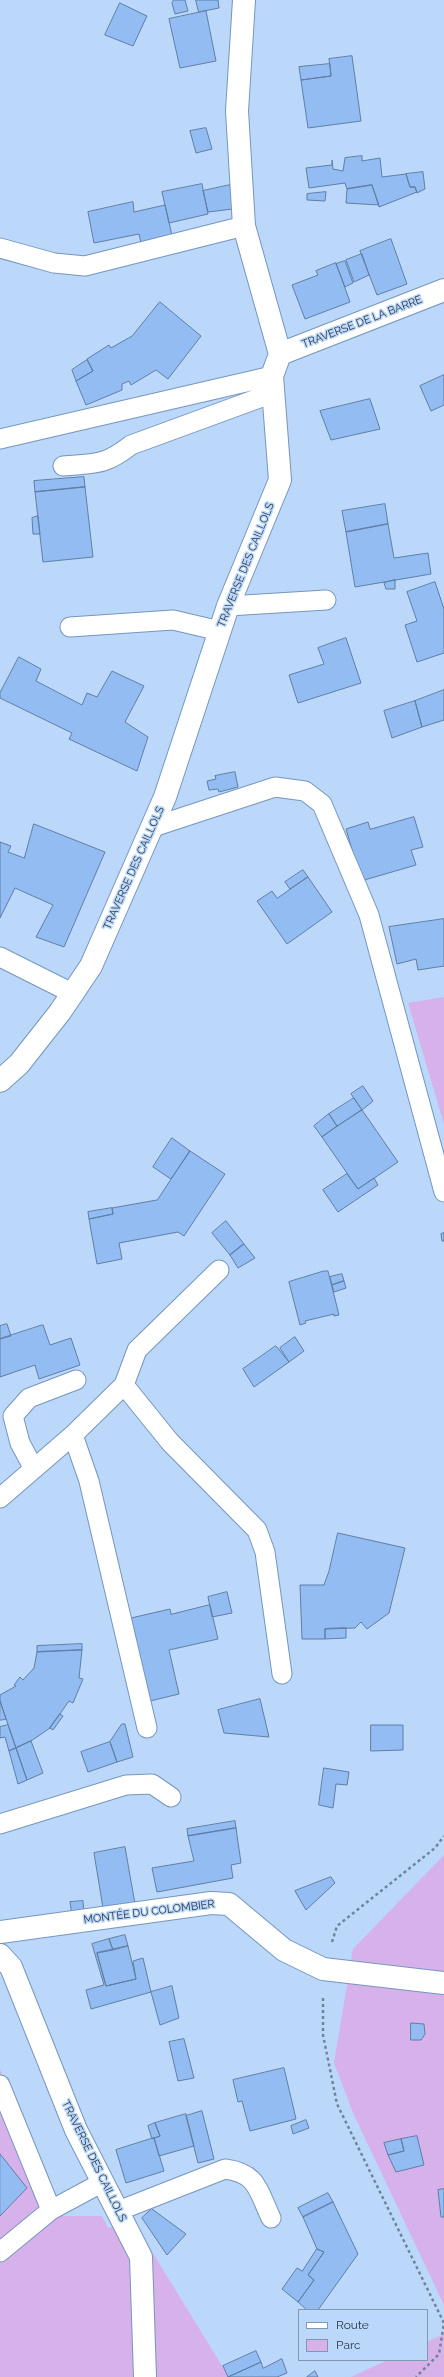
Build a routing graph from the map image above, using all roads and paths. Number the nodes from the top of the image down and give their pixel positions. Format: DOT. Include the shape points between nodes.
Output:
graph roads {
  1 [pos="244,0"];
  2 [pos="244,226"];
  3 [pos="0,248"];
  4 [pos="444,290"];
  5 [pos="280,354"];
  6 [pos="273,385"];
  7 [pos="0,439"];
  8 [pos="63,466"];
  9 [pos="326,600"];
  10 [pos="228,606"];
  11 [pos="70,627"];
  12 [pos="220,631"];
  13 [pos="153,827"];
  14 [pos="0,958"];
  15 [pos="74,994"];
  16 [pos="0,1081"];
  17 [pos="444,1192"];
  18 [pos="219,1270"];
  19 [pos="76,1380"];
  20 [pos="124,1385"];
  21 [pos="73,1435"];
  22 [pos="34,1469"];
  23 [pos="0,1498"];
  24 [pos="282,1674"];
  25 [pos="147,1728"];
  26 [pos="171,1797"];
  27 [pos="0,1824"];
  28 [pos="444,1836"];
  29 [pos="0,1932"];
  30 [pos="0,1955"];
  31 [pos="323,1969"];
  32 [pos="444,1983"];
  33 [pos="0,2085"];
  34 [pos="103,2182"];
  35 [pos="51,2210"];
  36 [pos="118,2211"];
  37 [pos="271,2218"];
  38 [pos="0,2252"];
  39 [pos="145,2377"];
  40 [pos="416,2377"];
  1 -- 2 [label="street" via="237,111"];
  2 -- 3 [label="lane" via="85,266 54,263"];
  2 -- 5 [label="street"];
  4 -- 5 [label="street, TRAVERSE DE LA BARRE"];
  5 -- 6 [label="street, TRAVERSE DES CAILLOLS"];
  6 -- 7 [label="lane"];
  6 -- 8 [label="lane" via="131,445 113,459 101,463"];
  6 -- 10 [label="street, TRAVERSE DES CAILLOLS" via="280,480"];
  9 -- 10 [label="lane"];
  10 -- 12 [label="street, TRAVERSE DES CAILLOLS"];
  11 -- 12 [label="lane" via="174,620"];
  12 -- 13 [label="street, TRAVERSE DES CAILLOLS"];
  13 -- 15 [label="street, TRAVERSE DES CAILLOLS" via="91,966"];
  13 -- 17 [label="lane" via="275,787 305,791 322,804 369,915"];
  14 -- 15 [label="lane"];
  15 -- 16 [label="street, TRAVERSE DES CAILLOLS" via="19,1064"];
  18 -- 20 [label="lane" via="136,1350"];
  19 -- 22 [label="lane" via="29,1398 13,1416 20,1443"];
  20 -- 21 [label="lane"];
  20 -- 24 [label="lane" via="170,1442 257,1530 265,1552"];
  21 -- 22 [label="lane"];
  21 -- 25 [label="lane" via="88,1481"];
  22 -- 23 [label="lane"];
  26 -- 27 [label="lane" via="152,1784 126,1786"];
  28 -- 31 [label="path" via="435,1848 337,1926"];
  29 -- 31 [label="street, MONTÉE DU COLOMBIER" via="211,1903 230,1904 284,1950"];
  30 -- 34 [label="street, TRAVERSE DES CAILLOLS" via="11,1968 76,2130"];
  31 -- 32 [label="street, MONTÉE DU COLOMBIER"];
  31 -- 40 [label="path" via="323,2035 337,2104 444,2323 439,2354"];
  33 -- 35 [label="lane"];
  34 -- 35 [label="lane"];
  34 -- 36 [label="street, TRAVERSE DES CAILLOLS"];
  35 -- 38 [label="lane"];
  36 -- 37 [label="lane" via="226,2169 241,2171 252,2178"];
  36 -- 39 [label="street, TRAVERSE DES CAILLOLS" via="141,2258"];
}
